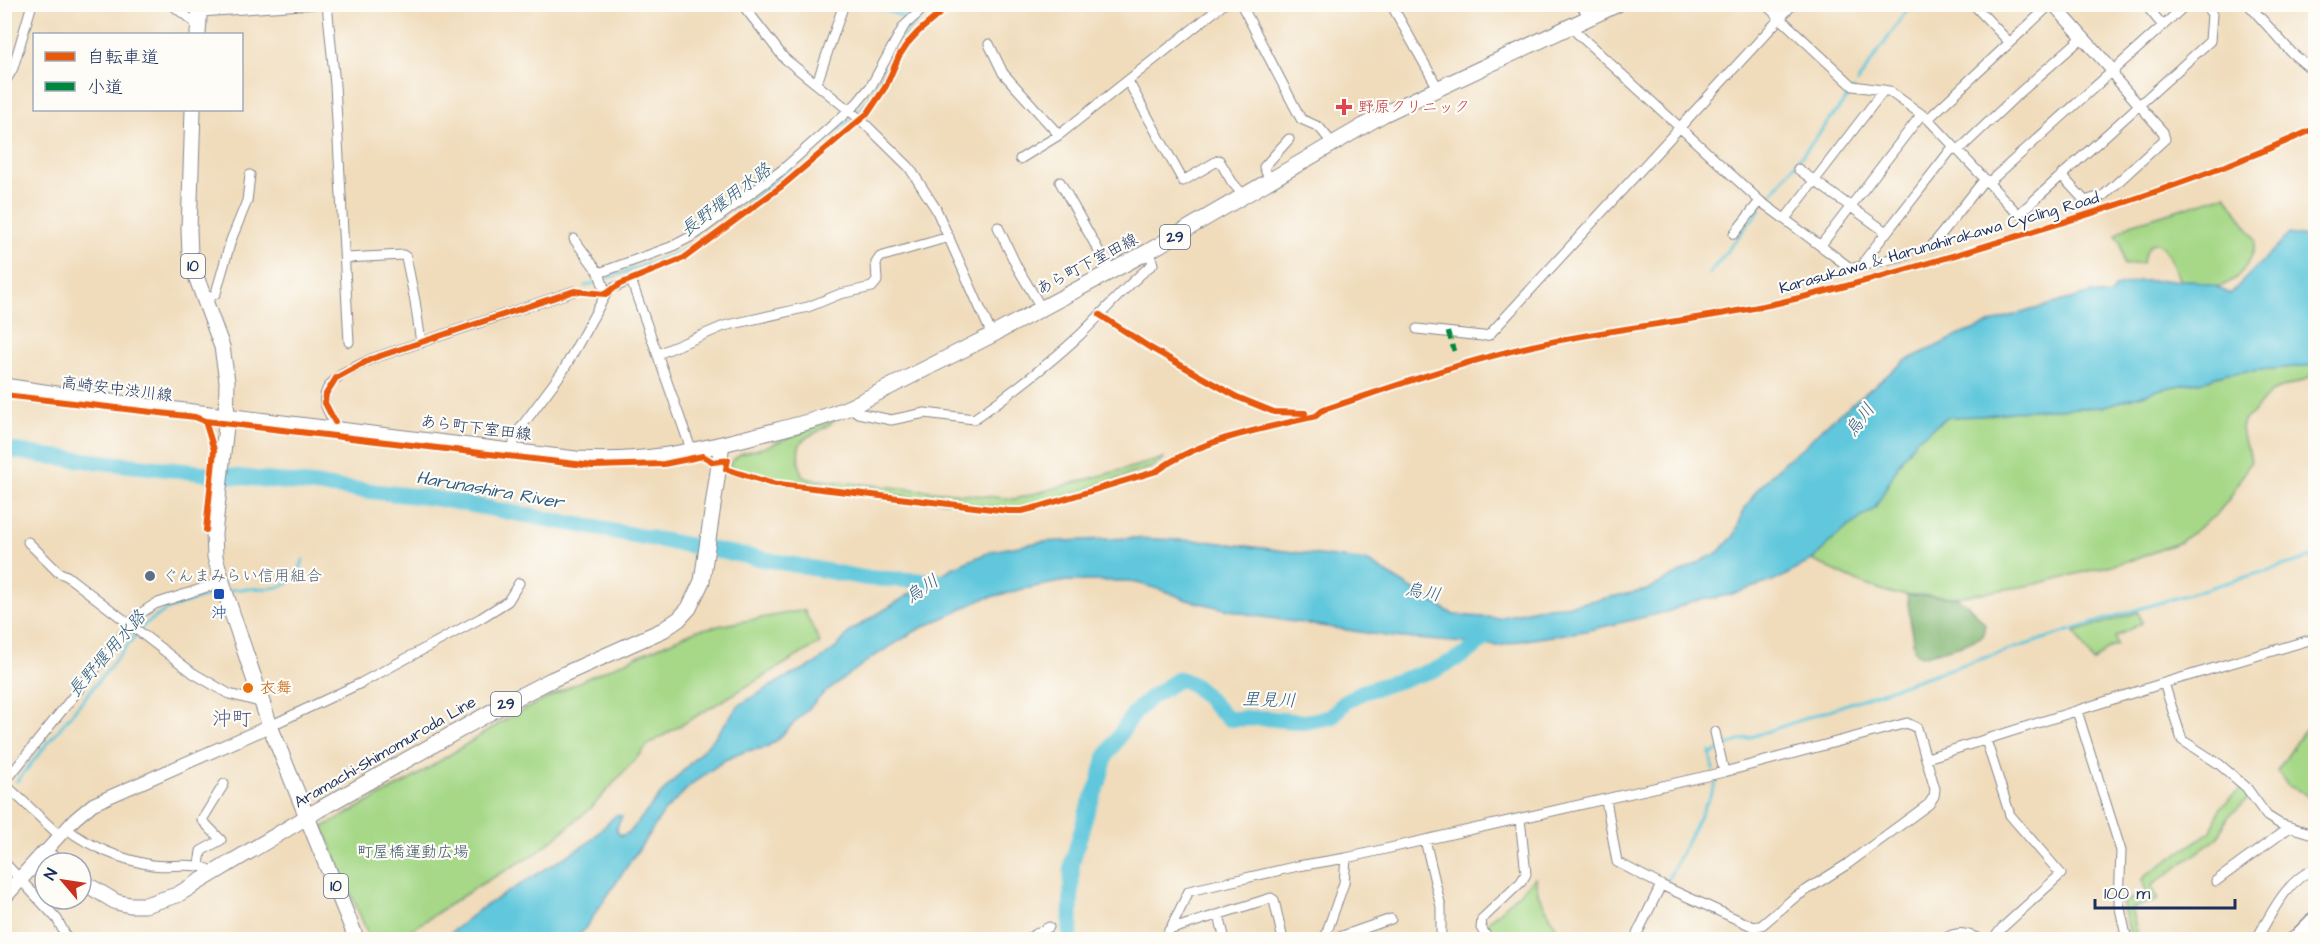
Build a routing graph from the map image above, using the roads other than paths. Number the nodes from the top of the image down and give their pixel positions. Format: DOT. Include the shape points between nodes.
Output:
graph roads {
  1 [pos="32,4"];
  2 [pos="171,4"];
  3 [pos="316,4"];
  4 [pos="327,4"];
  5 [pos="742,4"];
  6 [pos="844,4"];
  7 [pos="928,4"];
  8 [pos="1224,4"];
  9 [pos="1241,4"];
  10 [pos="1391,4"];
  11 [pos="1580,4"];
  12 [pos="1618,4"];
  13 [pos="1765,4"];
  14 [pos="1793,4"];
  15 [pos="1973,4"];
  16 [pos="2052,4"];
  17 [pos="2145,4"];
  18 [pos="2187,4"];
  19 [pos="2204,4"];
  20 [pos="2248,4"];
  21 [pos="1590,17"];
  22 [pos="1780,18"];
  23 [pos="199,19"];
  24 [pos="1573,26"];
  25 [pos="2163,26"];
  26 [pos="2083,37"];
  27 [pos="2009,42"];
  28 [pos="990,44"];
  29 [pos="2113,71"];
  30 [pos="2316,73"];
  31 [pos="5,80"];
  32 [pos="1128,81"];
  33 [pos="815,82"];
  34 [pos="1438,88"];
  35 [pos="1884,90"];
  36 [pos="2139,104"];
  37 [pos="193,111"];
  38 [pos="849,111"];
  39 [pos="1925,117"];
  40 [pos="1679,127"];
  41 [pos="1059,135"];
  42 [pos="1288,139"];
  43 [pos="1333,144"];
  44 [pos="1955,149"];
  45 [pos="1020,159"];
  46 [pos="1798,169"];
  47 [pos="250,175"];
  48 [pos="2061,175"];
  49 [pos="1815,180"];
  50 [pos="1270,181"];
  51 [pos="1060,182"];
  52 [pos="1986,182"];
  53 [pos="1245,197"];
  54 [pos="1760,201"];
  55 [pos="1851,206"];
  56 [pos="1785,219"];
  57 [pos="998,227"];
  58 [pos="1886,232"];
  59 [pos="1734,234"];
  60 [pos="949,237"];
  61 [pos="574,239"];
  62 [pos="1821,245"];
  63 [pos="1931,247"];
  64 [pos="1149,251"];
  65 [pos="1907,255"];
  66 [pos="346,258"];
  67 [pos="1866,265"];
  68 [pos="1110,271"];
  69 [pos="599,273"];
  70 [pos="574,291"];
  71 [pos="606,294"];
  72 [pos="205,301"];
  73 [pos="1041,309"];
  74 [pos="1416,329"];
  75 [pos="992,335"];
  76 [pos="349,342"];
  77 [pos="421,343"];
  78 [pos="657,354"];
  79 [pos="4,386"];
  80 [pos="850,407"];
  81 [pos="226,421"];
  82 [pos="336,430"];
  83 [pos="722,444"];
  84 [pos="511,450"];
  85 [pos="692,452"];
  86 [pos="27,542"];
  87 [pos="519,583"];
  88 [pos="223,587"];
  89 [pos="135,628"];
  90 [pos="2316,638"];
  91 [pos="2164,683"];
  92 [pos="263,703"];
  93 [pos="2077,711"];
  94 [pos="270,726"];
  95 [pos="1715,732"];
  96 [pos="1986,740"];
  97 [pos="1927,758"];
  98 [pos="1724,772"];
  99 [pos="224,784"];
  100 [pos="4,787"];
  101 [pos="1606,800"];
  102 [pos="308,816"];
  103 [pos="1520,819"];
  104 [pos="2290,827"];
  105 [pos="63,832"];
  106 [pos="2316,835"];
  107 [pos="1425,840"];
  108 [pos="47,851"];
  109 [pos="1346,858"];
  110 [pos="4,862"];
  111 [pos="33,866"];
  112 [pos="199,866"];
  113 [pos="2316,868"];
  114 [pos="215,873"];
  115 [pos="21,879"];
  116 [pos="2216,881"];
  117 [pos="1660,885"];
  118 [pos="93,888"];
  119 [pos="4,897"];
  120 [pos="1219,915"];
  121 [pos="1391,919"];
  122 [pos="2313,926"];
  123 [pos="1049,927"];
  124 [pos="1169,930"];
  125 [pos="1441,931"];
  126 [pos="68,939"];
  127 [pos="357,939"];
  128 [pos="1025,939"];
  129 [pos="1164,939"];
  130 [pos="1225,939"];
  131 [pos="1283,939"];
  132 [pos="1324,939"];
  133 [pos="1330,939"];
  134 [pos="1489,939"];
  135 [pos="1634,939"];
  136 [pos="1943,939"];
  137 [pos="1982,939"];
  138 [pos="1993,939"];
  139 [pos="2127,939"];
  140 [pos="2256,939"];
  141 [pos="2295,939"];
  1 -- 31 [label="street" via="13,68"];
  2 -- 23 [label="street"];
  3 -- 23 [label="street"];
  4 -- 66 [label="street"];
  5 -- 33 [label="street" via="784,58"];
  6 -- 33 [label="street"];
  7 -- 38 [label="street" via="904,26 871,86"];
  8 -- 32 [label="street"];
  9 -- 43 [label="street" via="1301,119 1319,127"];
  10 -- 34 [label="street"];
  11 -- 21 [label="street"];
  12 -- 21 [label="main road, あら町下室田線 / 29"];
  13 -- 22 [label="street"];
  14 -- 22 [label="street"];
  15 -- 27 [label="street"];
  16 -- 26 [label="street"];
  16 -- 27 [label="street"];
  17 -- 25 [label="street"];
  18 -- 25 [label="street"];
  19 -- 36 [label="street" via="2212,14 2210,41"];
  20 -- 30 [label="street" via="2292,53"];
  21 -- 24 [label="main road, あら町下室田線 / 29"];
  22 -- 35 [label="street" via="1853,86"];
  22 -- 40 [label="street"];
  24 -- 34 [label="main road, あら町下室田線 / 29"];
  24 -- 40 [label="street"];
  25 -- 29 [label="street"];
  26 -- 29 [label="street"];
  26 -- 44 [label="street"];
  27 -- 39 [label="street"];
  28 -- 41 [label="street" via="1004,73"];
  29 -- 36 [label="street"];
  29 -- 52 [label="street"];
  32 -- 41 [label="street"];
  32 -- 53 [label="street" via="1183,181 1219,160"];
  33 -- 38 [label="street"];
  34 -- 43 [label="main road, あら町下室田線 / 29"];
  35 -- 39 [label="street"];
  35 -- 49 [label="street"];
  36 -- 48 [label="street"];
  36 -- 48 [label="street" via="2165,139 2148,155 2104,195 2085,201"];
  37 -- 72 [label="main road, 10" via="189,242"];
  38 -- 60 [label="street" via="909,167"];
  38 -- 69 [label="street" via="782,171 707,228 671,247"];
  39 -- 44 [label="street"];
  39 -- 55 [label="street"];
  40 -- 54 [label="street"];
  40 -- 74 [label="street" via="1489,334"];
  41 -- 45 [label="street"];
  42 -- 50 [label="street" via="1264,167"];
  43 -- 50 [label="main road, あら町下室田線 / 29"];
  44 -- 52 [label="street"];
  44 -- 58 [label="street"];
  46 -- 49 [label="street"];
  47 -- 72 [label="street" via="247,201 216,293"];
  48 -- 52 [label="street" via="2020,213"];
  49 -- 55 [label="street"];
  49 -- 56 [label="street"];
  50 -- 53 [label="main road, あら町下室田線 / 29"];
  51 -- 68 [label="street"];
  52 -- 63 [label="street"];
  53 -- 64 [label="main road, あら町下室田線 / 29"];
  54 -- 56 [label="street"];
  54 -- 59 [label="street"];
  55 -- 58 [label="street"];
  55 -- 62 [label="street"];
  56 -- 62 [label="street"];
  57 -- 73 [label="street"];
  58 -- 67 [label="street" via="1865,260"];
  60 -- 75 [label="street"];
  60 -- 78 [label="street" via="877,260 877,281 872,286 808,307 724,326"];
  61 -- 69 [label="street"];
  62 -- 67 [label="street" via="1849,267"];
  64 -- 68 [label="main road, あら町下室田線 / 29"];
  64 -- 80 [label="street" via="1153,264 1081,334 974,419 925,413 891,420 858,413"];
  65 -- 67 [label="street"];
  66 -- 76 [label="street"];
  66 -- 77 [label="street" via="406,256"];
  68 -- 73 [label="main road, あら町下室田線 / 29"];
  69 -- 71 [label="street"];
  70 -- 77 [label="street"];
  71 -- 78 [label="street" via="631,280"];
  71 -- 84 [label="street" via="562,370 519,430"];
  72 -- 81 [label="main road, 10" via="226,364"];
  73 -- 75 [label="main road, あら町下室田線 / 29"];
  75 -- 80 [label="main road, あら町下室田線 / 29"];
  77 -- 82 [label="street" via="371,359 336,378 325,403"];
  78 -- 85 [label="street"];
  79 -- 81 [label="main road, 高崎安中渋川線"];
  80 -- 83 [label="main road, あら町下室田線 / 29"];
  81 -- 82 [label="main road, あら町下室田線 / 29"];
  81 -- 88 [label="main road, 10" via="215,531 215,557"];
  82 -- 84 [label="main road, あら町下室田線 / 29"];
  83 -- 85 [label="main road, あら町下室田線 / 29"];
  83 -- 102 [label="main road, Aramachi-Shimomuroda Line / 29" via="705,570 689,609 663,630 524,694"];
  84 -- 85 [label="main road, あら町下室田線 / 29" via="608,461"];
  86 -- 89 [label="street" via="58,572"];
  87 -- 94 [label="street" via="508,601 481,618 361,683"];
  88 -- 89 [label="street" via="142,610"];
  88 -- 92 [label="main road, 10"];
  89 -- 92 [label="street" via="193,673 229,694"];
  89 -- 100 [label="street"];
  90 -- 91 [label="street"];
  91 -- 93 [label="street"];
  91 -- 104 [label="street" via="2182,740 2246,787 2267,816"];
  92 -- 94 [label="main road, 10"];
  93 -- 96 [label="street"];
  93 -- 139 [label="street" via="2121,851 2119,904"];
  94 -- 102 [label="main road, 10"];
  94 -- 105 [label="street" via="101,799"];
  95 -- 98 [label="street"];
  96 -- 97 [label="street"];
  96 -- 138 [label="street" via="2010,814 2061,874"];
  97 -- 98 [label="street" via="1917,728 1907,723"];
  97 -- 117 [label="street" via="1935,789 1929,804 1846,866 1794,898 1762,925 1754,927"];
  98 -- 101 [label="street"];
  99 -- 112 [label="street" via="202,820 221,840 201,851"];
  100 -- 105 [label="street"];
  101 -- 103 [label="street"];
  101 -- 117 [label="street" via="1617,862"];
  102 -- 114 [label="main road, Aramachi-Shimomuroda Line / 29"];
  102 -- 127 [label="main road, 10"];
  103 -- 107 [label="street"];
  103 -- 134 [label="street" via="1526,874 1482,919 1481,928"];
  104 -- 106 [label="street"];
  104 -- 116 [label="street"];
  105 -- 108 [label="street"];
  105 -- 112 [label="street" via="121,858 156,866"];
  107 -- 109 [label="street"];
  107 -- 125 [label="street" via="1441,907"];
  109 -- 124 [label="street" via="1189,891"];
  109 -- 132 [label="street" via="1344,883"];
  110 -- 115 [label="street"];
  111 -- 115 [label="main road"];
  112 -- 114 [label="street"];
  113 -- 140 [label="street" via="2303,873 2282,896"];
  114 -- 118 [label="main road, Aramachi-Shimomuroda Line / 29" via="177,895 145,905 116,902"];
  115 -- 119 [label="main road"];
  115 -- 126 [label="street" via="57,919"];
  117 -- 135 [label="street"];
  120 -- 124 [label="street"];
  120 -- 130 [label="street"];
  120 -- 131 [label="street" via="1271,898"];
  121 -- 133 [label="street"];
  122 -- 141 [label="highway"];
  123 -- 128 [label="street"];
  124 -- 129 [label="street"];
  136 -- 137 [label="street" via="1958,932"];
}
